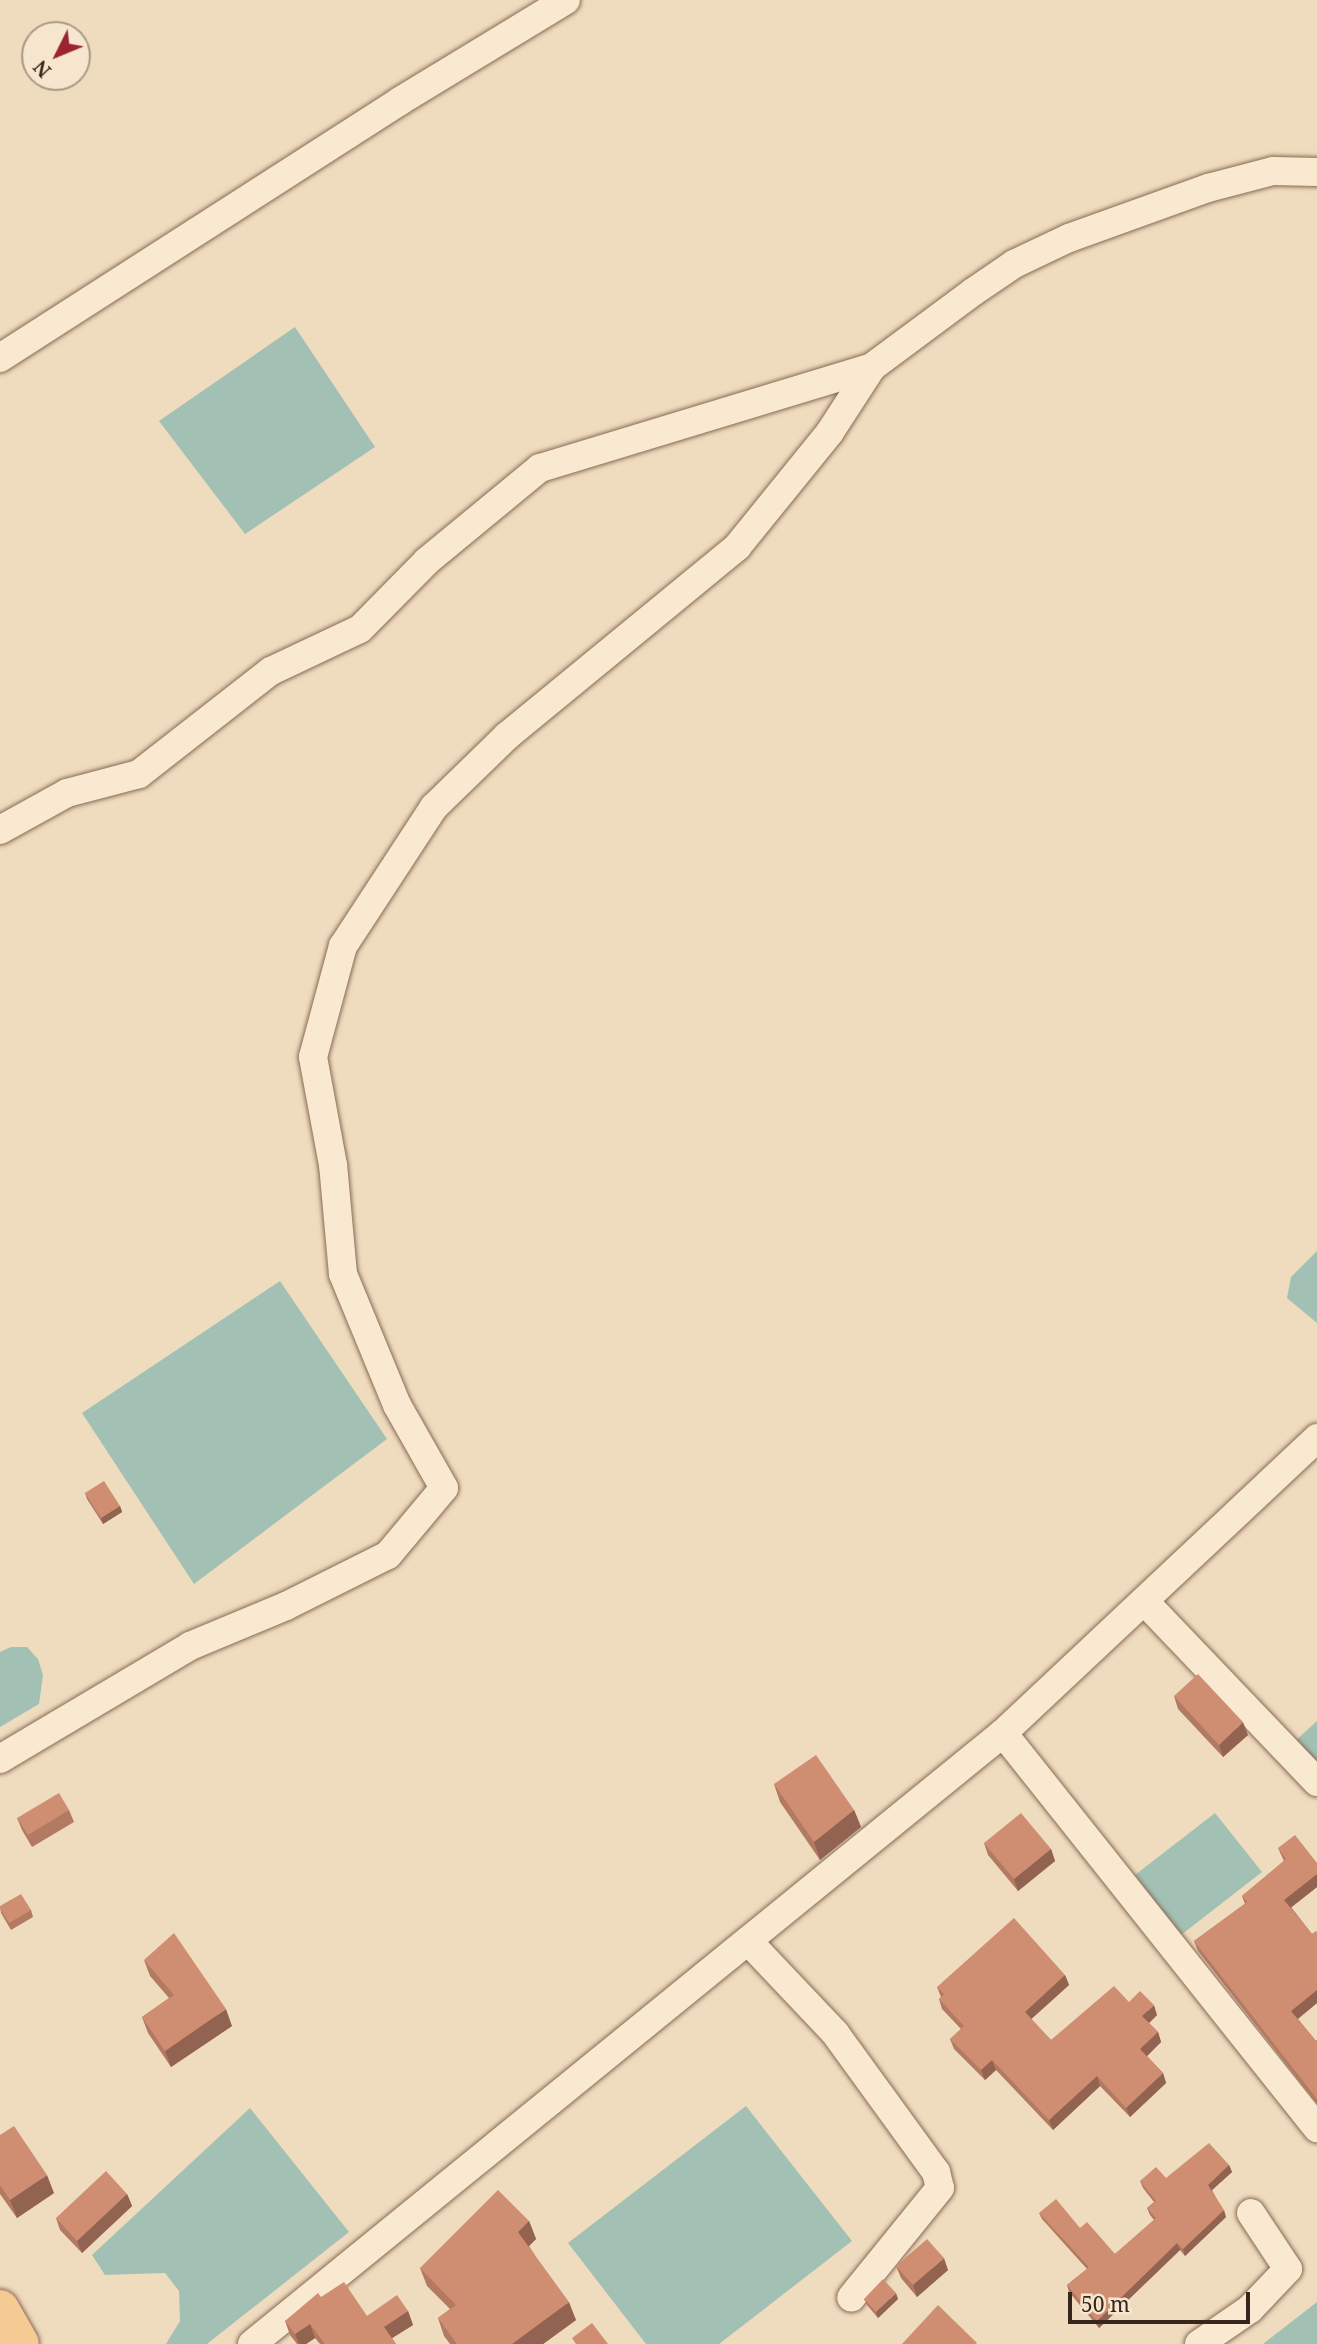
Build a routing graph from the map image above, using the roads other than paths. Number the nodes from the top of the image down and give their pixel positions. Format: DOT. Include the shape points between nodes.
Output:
graph roads {
  1 [pos="566,0"];
  2 [pos="1317,172"];
  3 [pos="0,358"];
  4 [pos="872,367"];
  5 [pos="0,830"];
  6 [pos="1317,1438"];
  7 [pos="1145,1602"];
  8 [pos="1003,1733"];
  9 [pos="0,1759"];
  10 [pos="1317,1782"];
  11 [pos="748,1941"];
  12 [pos="1317,2127"];
  13 [pos="1251,2213"];
  14 [pos="852,2298"];
  15 [pos="0,2309"];
  16 [pos="20,2344"];
  17 [pos="252,2344"];
  18 [pos="1199,2344"];
  1 -- 3 [label="street"];
  2 -- 4 [label="street" via="1273,171 1208,188 1069,238 1014,264"];
  4 -- 5 [label="street" via="540,468 427,561 360,629 271,671 139,774 67,793"];
  4 -- 9 [label="street" via="830,432 737,547 507,736 434,807 343,946 313,1057 332,1165 343,1274 397,1405 444,1488 388,1555 286,1606 190,1646"];
  6 -- 7 [label="street"];
  7 -- 8 [label="street"];
  7 -- 10 [label="street"];
  8 -- 11 [label="street"];
  8 -- 12 [label="street"];
  11 -- 14 [label="street" via="835,2033 936,2172 940,2188"];
  11 -- 17 [label="street"];
  13 -- 18 [label="street" via="1288,2269 1250,2309"];
  15 -- 16 [label="main road"];
}
